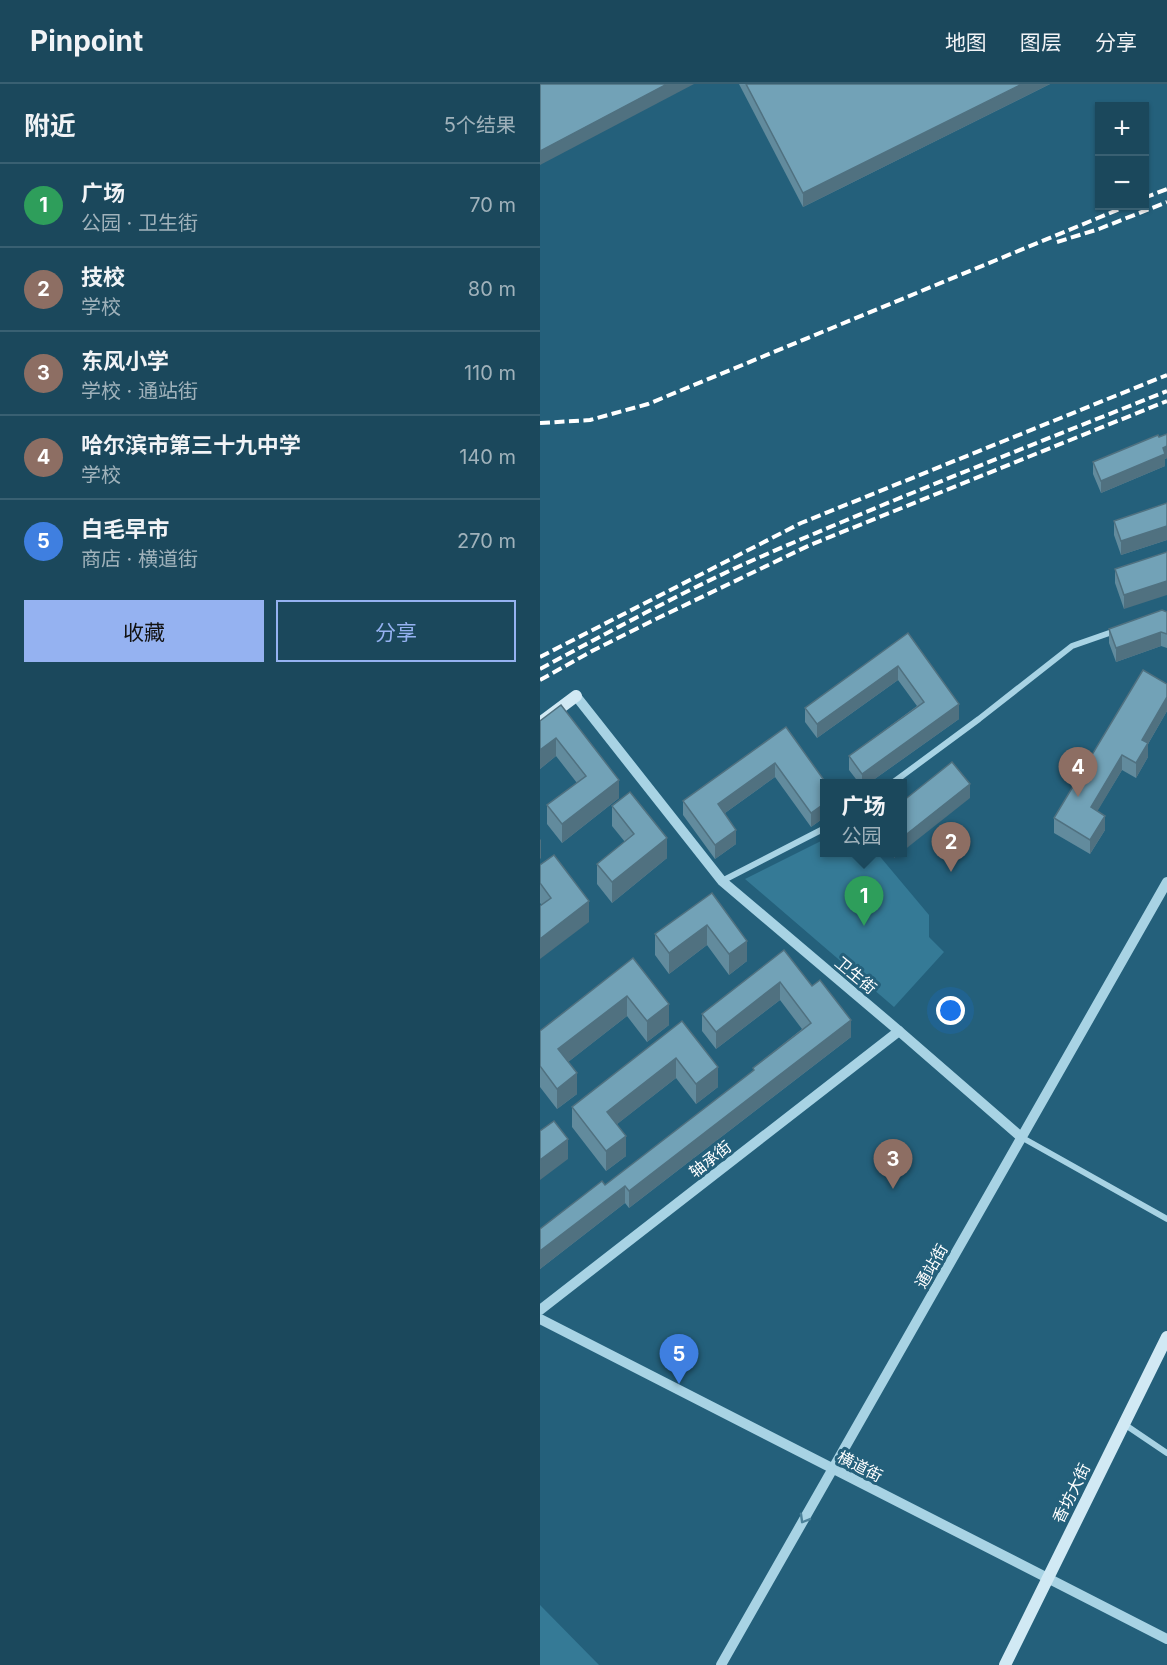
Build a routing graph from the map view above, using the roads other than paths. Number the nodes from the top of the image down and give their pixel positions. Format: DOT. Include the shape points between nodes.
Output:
graph roads {
  1 [pos="1117,631"];
  2 [pos="576,696"];
  3 [pos="540,723"];
  4 [pos="896,779"];
  5 [pos="820,831"];
  6 [pos="722,881"];
  7 [pos="1167,884"];
  8 [pos="899,1031"];
  9 [pos="1021,1137"];
  10 [pos="1167,1219"];
  11 [pos="540,1311"];
  12 [pos="540,1319"];
  13 [pos="1167,1336"];
  14 [pos="1124,1424"];
  15 [pos="1167,1453"];
  16 [pos="832,1468"];
  17 [pos="1048,1578"];
  18 [pos="1167,1639"];
  19 [pos="721,1665"];
  20 [pos="1005,1665"];
  1 -- 4 [label="street" via="1072,646"];
  2 -- 3 [label="main road"];
  2 -- 6 [label="street, 卫生街"];
  5 -- 6 [label="street"];
  6 -- 8 [label="street, 卫生街"];
  7 -- 9 [label="street, 通站街"];
  8 -- 9 [label="street, 卫生街"];
  8 -- 11 [label="street, 轴承街"];
  9 -- 10 [label="street, 卫生街"];
  9 -- 16 [label="street, 通站街"];
  12 -- 16 [label="street, 横道街"];
  13 -- 14 [label="main road, 香坊大街"];
  14 -- 15 [label="street"];
  14 -- 17 [label="main road, 香坊大街"];
  16 -- 17 [label="street, 横道街"];
  16 -- 19 [label="street, 通站街, one-way"];
  17 -- 18 [label="street, 横道街"];
  17 -- 20 [label="main road, 香坊大街"];
}
